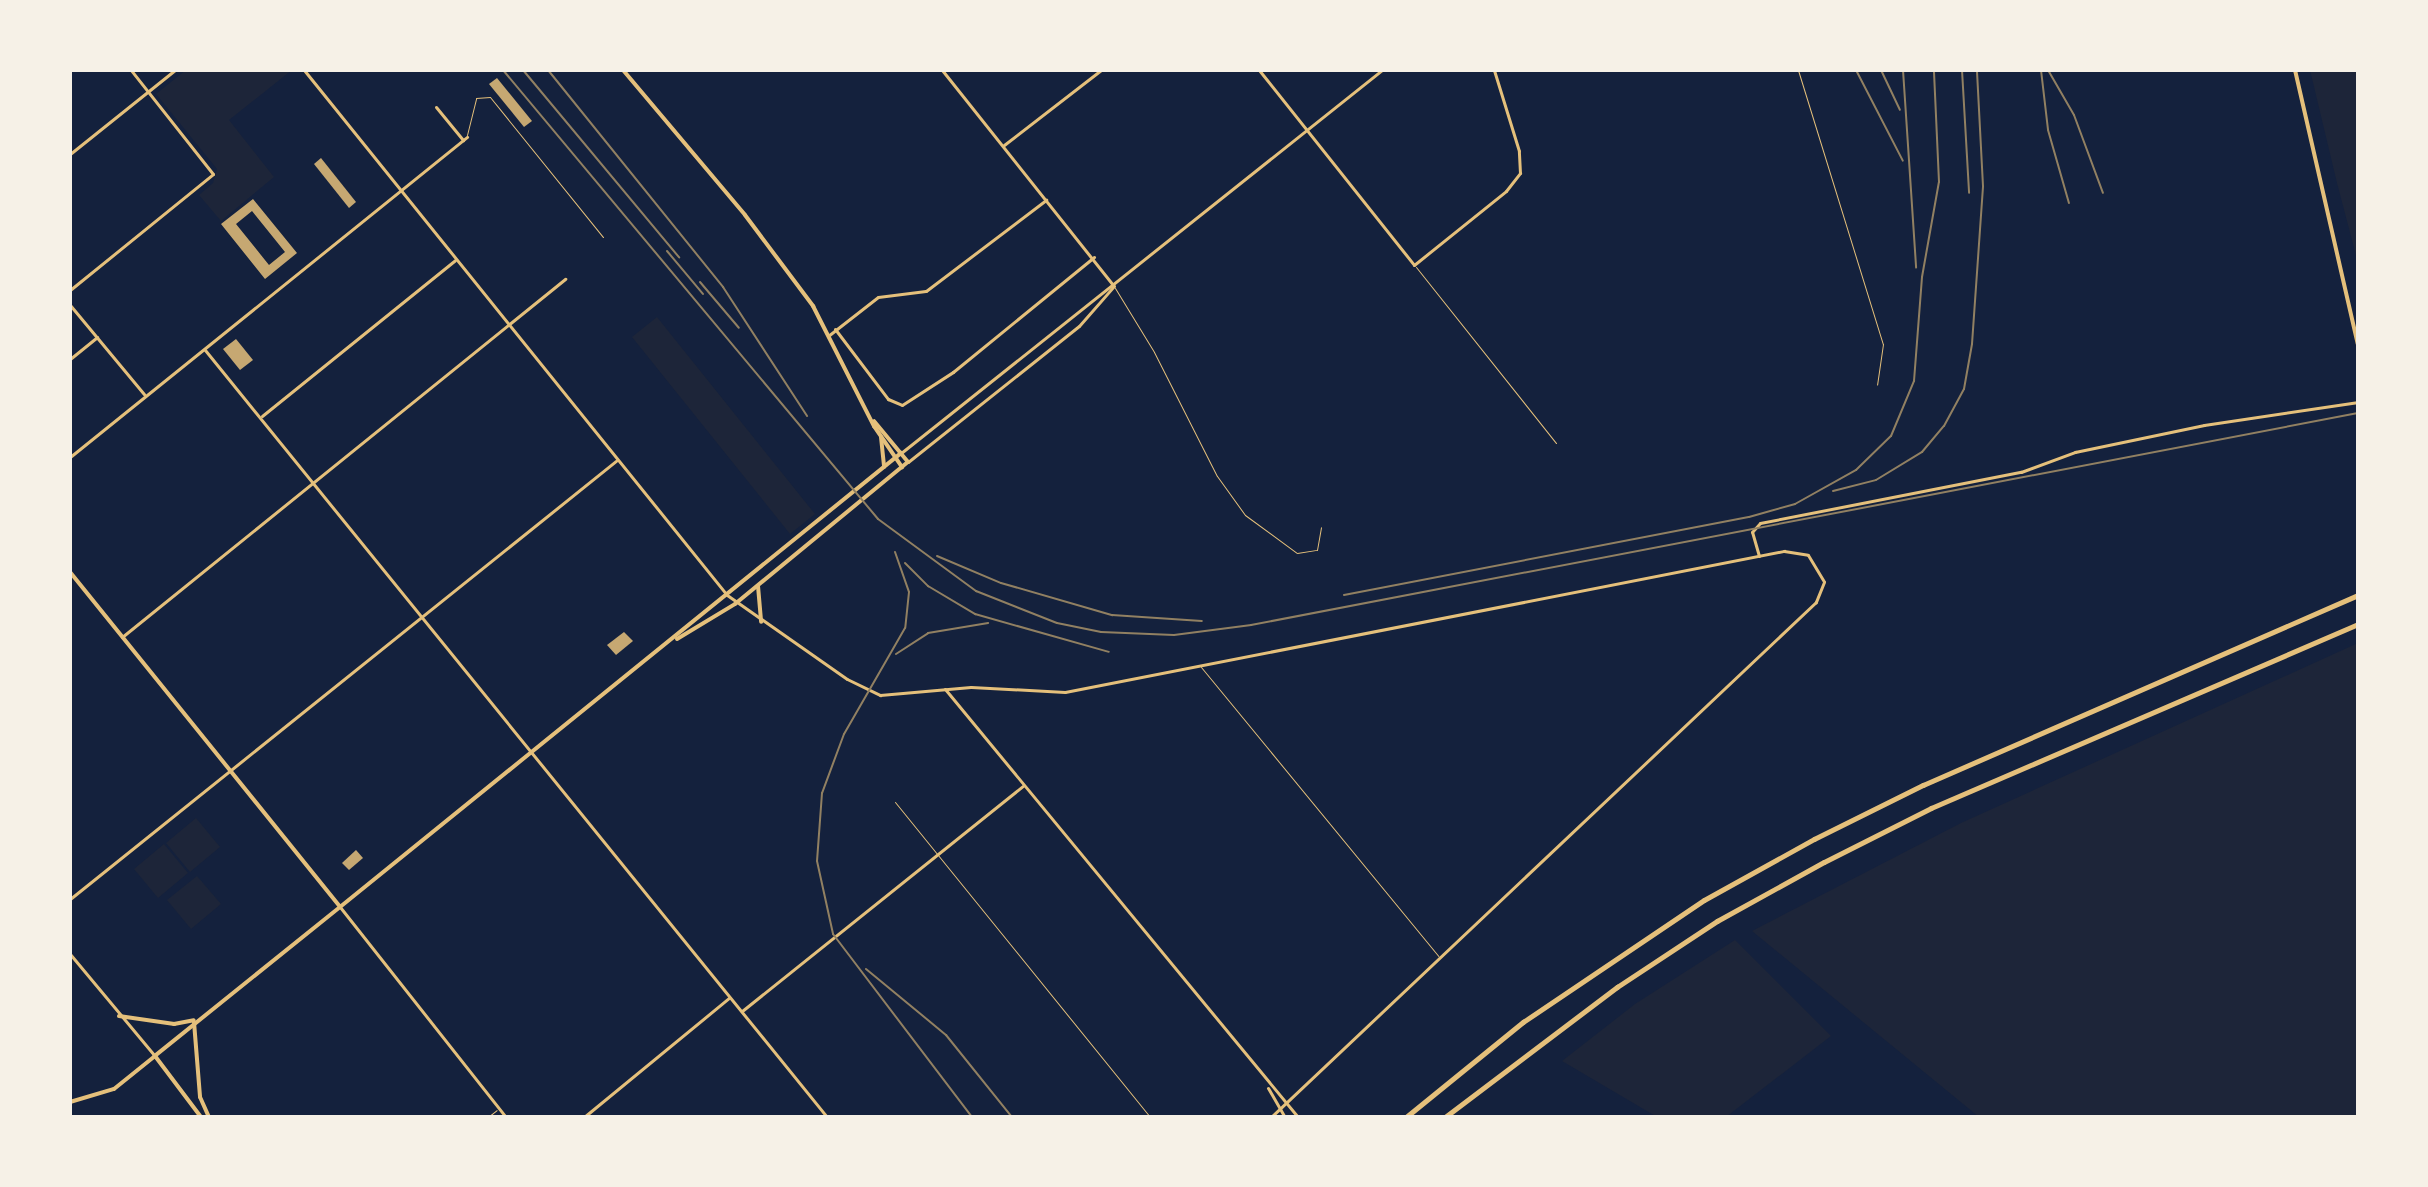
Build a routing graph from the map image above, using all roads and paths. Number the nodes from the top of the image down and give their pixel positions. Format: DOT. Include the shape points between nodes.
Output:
graph roads {
  1 [pos="131,70"];
  2 [pos="175,70"];
  3 [pos="304,70"];
  4 [pos="623,70"];
  5 [pos="942,70"];
  6 [pos="1101,70"];
  7 [pos="1259,70"];
  8 [pos="1382,70"];
  9 [pos="1494,70"];
  10 [pos="1798,70"];
  11 [pos="2295,70"];
  12 [pos="148,91"];
  13 [pos="436,107"];
  14 [pos="1307,129"];
  15 [pos="465,139"];
  16 [pos="1004,145"];
  17 [pos="70,154"];
  18 [pos="400,192"];
  19 [pos="1046,200"];
  20 [pos="603,237"];
  21 [pos="1094,257"];
  22 [pos="455,260"];
  23 [pos="1414,265"];
  24 [pos="565,279"];
  25 [pos="1114,286"];
  26 [pos="70,290"];
  27 [pos="70,305"];
  28 [pos="506,325"];
  29 [pos="835,329"];
  30 [pos="828,336"];
  31 [pos="97,337"];
  32 [pos="2358,344"];
  33 [pos="205,350"];
  34 [pos="70,359"];
  35 [pos="1877,385"];
  36 [pos="145,395"];
  37 [pos="2358,402"];
  38 [pos="262,416"];
  39 [pos="872,420"];
  40 [pos="881,437"];
  41 [pos="1556,443"];
  42 [pos="901,453"];
  43 [pos="70,457"];
  44 [pos="895,458"];
  45 [pos="617,460"];
  46 [pos="908,462"];
  47 [pos="884,467"];
  48 [pos="902,467"];
  49 [pos="314,482"];
  50 [pos="1321,527"];
  51 [pos="1759,556"];
  52 [pos="70,572"];
  53 [pos="758,586"];
  54 [pos="727,595"];
  55 [pos="2358,595"];
  56 [pos="735,604"];
  57 [pos="422,617"];
  58 [pos="761,622"];
  59 [pos="2358,624"];
  60 [pos="122,637"];
  61 [pos="677,639"];
  62 [pos="1199,666"];
  63 [pos="945,689"];
  64 [pos="533,752"];
  65 [pos="231,772"];
  66 [pos="1023,786"];
  67 [pos="895,802"];
  68 [pos="938,853"];
  69 [pos="70,899"];
  70 [pos="340,907"];
  71 [pos="70,954"];
  72 [pos="1438,956"];
  73 [pos="729,998"];
  74 [pos="741,1012"];
  75 [pos="119,1016"];
  76 [pos="200,1018"];
  77 [pos="194,1022"];
  78 [pos="155,1056"];
  79 [pos="1266,1085"];
  80 [pos="1284,1100"];
  81 [pos="70,1102"];
  82 [pos="1278,1107"];
  83 [pos="499,1108"];
  84 [pos="201,1117"];
  85 [pos="209,1117"];
  86 [pos="488,1117"];
  87 [pos="506,1117"];
  88 [pos="584,1117"];
  89 [pos="827,1117"];
  90 [pos="1150,1117"];
  91 [pos="1271,1117"];
  92 [pos="1285,1117"];
  93 [pos="1298,1117"];
  94 [pos="1406,1117"];
  95 [pos="1445,1117"];
  1 -- 12 [label="street"];
  2 -- 12 [label="street"];
  3 -- 18 [label="street"];
  4 -- 30 [label="street" via="754,227 813,306"];
  5 -- 16 [label="street"];
  6 -- 16 [label="street"];
  7 -- 14 [label="street"];
  8 -- 14 [label="street"];
  9 -- 23 [label="street" via="1519,151 1520,173 1506,191"];
  10 -- 35 [label="lane" via="1883,344"];
  11 -- 32 [label="street"];
  12 -- 17 [label="street"];
  12 -- 26 [label="street" via="209,166 208,181"];
  13 -- 15 [label="street"];
  14 -- 23 [label="street"];
  14 -- 25 [label="street"];
  15 -- 18 [label="street"];
  15 -- 20 [label="lane" via="476,98 490,97"];
  16 -- 19 [label="street"];
  18 -- 22 [label="street"];
  18 -- 33 [label="street"];
  19 -- 21 [label="street"];
  19 -- 29 [label="street" via="926,291 884,295"];
  21 -- 25 [label="street"];
  21 -- 29 [label="street" via="953,372 902,405 888,399"];
  22 -- 28 [label="street"];
  22 -- 38 [label="street"];
  23 -- 41 [label="lane"];
  24 -- 28 [label="street"];
  25 -- 42 [label="street"];
  25 -- 46 [label="street" via="1079,326"];
  25 -- 50 [label="lane" via="1217,476 1245,515 1297,553 1317,550"];
  27 -- 31 [label="street"];
  28 -- 45 [label="street"];
  28 -- 49 [label="street"];
  29 -- 30 [label="street"];
  30 -- 39 [label="street"];
  31 -- 34 [label="street"];
  31 -- 36 [label="street"];
  33 -- 36 [label="street"];
  33 -- 38 [label="street"];
  36 -- 43 [label="street"];
  37 -- 51 [label="street" via="2204,425 2075,452 2021,472 1760,523 1752,532"];
  38 -- 49 [label="street"];
  39 -- 40 [label="street"];
  39 -- 42 [label="street"];
  40 -- 44 [label="street"];
  40 -- 47 [label="street"];
  42 -- 44 [label="street"];
  42 -- 46 [label="street"];
  44 -- 47 [label="street"];
  44 -- 48 [label="street"];
  45 -- 54 [label="street"];
  45 -- 57 [label="street"];
  46 -- 48 [label="street"];
  47 -- 54 [label="street"];
  48 -- 53 [label="street"];
  49 -- 57 [label="street"];
  49 -- 60 [label="street"];
  51 -- 62 [label="street"];
  51 -- 72 [label="street" via="1784,551 1808,555 1824,582 1816,602"];
  52 -- 60 [label="street"];
  53 -- 56 [label="street"];
  53 -- 58 [label="street"];
  54 -- 56 [label="street"];
  54 -- 61 [label="street"];
  55 -- 94 [label="main road" via="1923,785 1814,839 1704,900 1523,1022"];
  56 -- 58 [label="street"];
  56 -- 61 [label="street"];
  57 -- 64 [label="street"];
  57 -- 65 [label="street"];
  58 -- 63 [label="street" via="880,695"];
  59 -- 95 [label="main road" via="1931,808 1824,862 1717,921 1617,987"];
  60 -- 65 [label="street"];
  61 -- 64 [label="street"];
  62 -- 63 [label="street" via="1065,692"];
  62 -- 72 [label="lane"];
  63 -- 66 [label="street"];
  64 -- 70 [label="street"];
  64 -- 73 [label="street"];
  65 -- 69 [label="street"];
  65 -- 70 [label="street"];
  66 -- 68 [label="street"];
  66 -- 79 [label="street"];
  67 -- 68 [label="lane"];
  68 -- 74 [label="street"];
  68 -- 90 [label="lane"];
  70 -- 76 [label="street"];
  70 -- 83 [label="street"];
  71 -- 75 [label="street"];
  72 -- 80 [label="street"];
  73 -- 74 [label="street"];
  73 -- 88 [label="street"];
  74 -- 89 [label="street"];
  75 -- 76 [label="street" via="174,1024"];
  75 -- 78 [label="street"];
  76 -- 77 [label="street"];
  77 -- 78 [label="street"];
  77 -- 85 [label="street" via="200,1097"];
  78 -- 81 [label="street" via="114,1089"];
  78 -- 84 [label="street"];
  79 -- 80 [label="street"];
  79 -- 82 [label="street"];
  80 -- 82 [label="street"];
  80 -- 93 [label="street"];
  82 -- 91 [label="street"];
  82 -- 92 [label="street"];
  83 -- 86 [label="lane"];
  83 -- 87 [label="street"];
}
